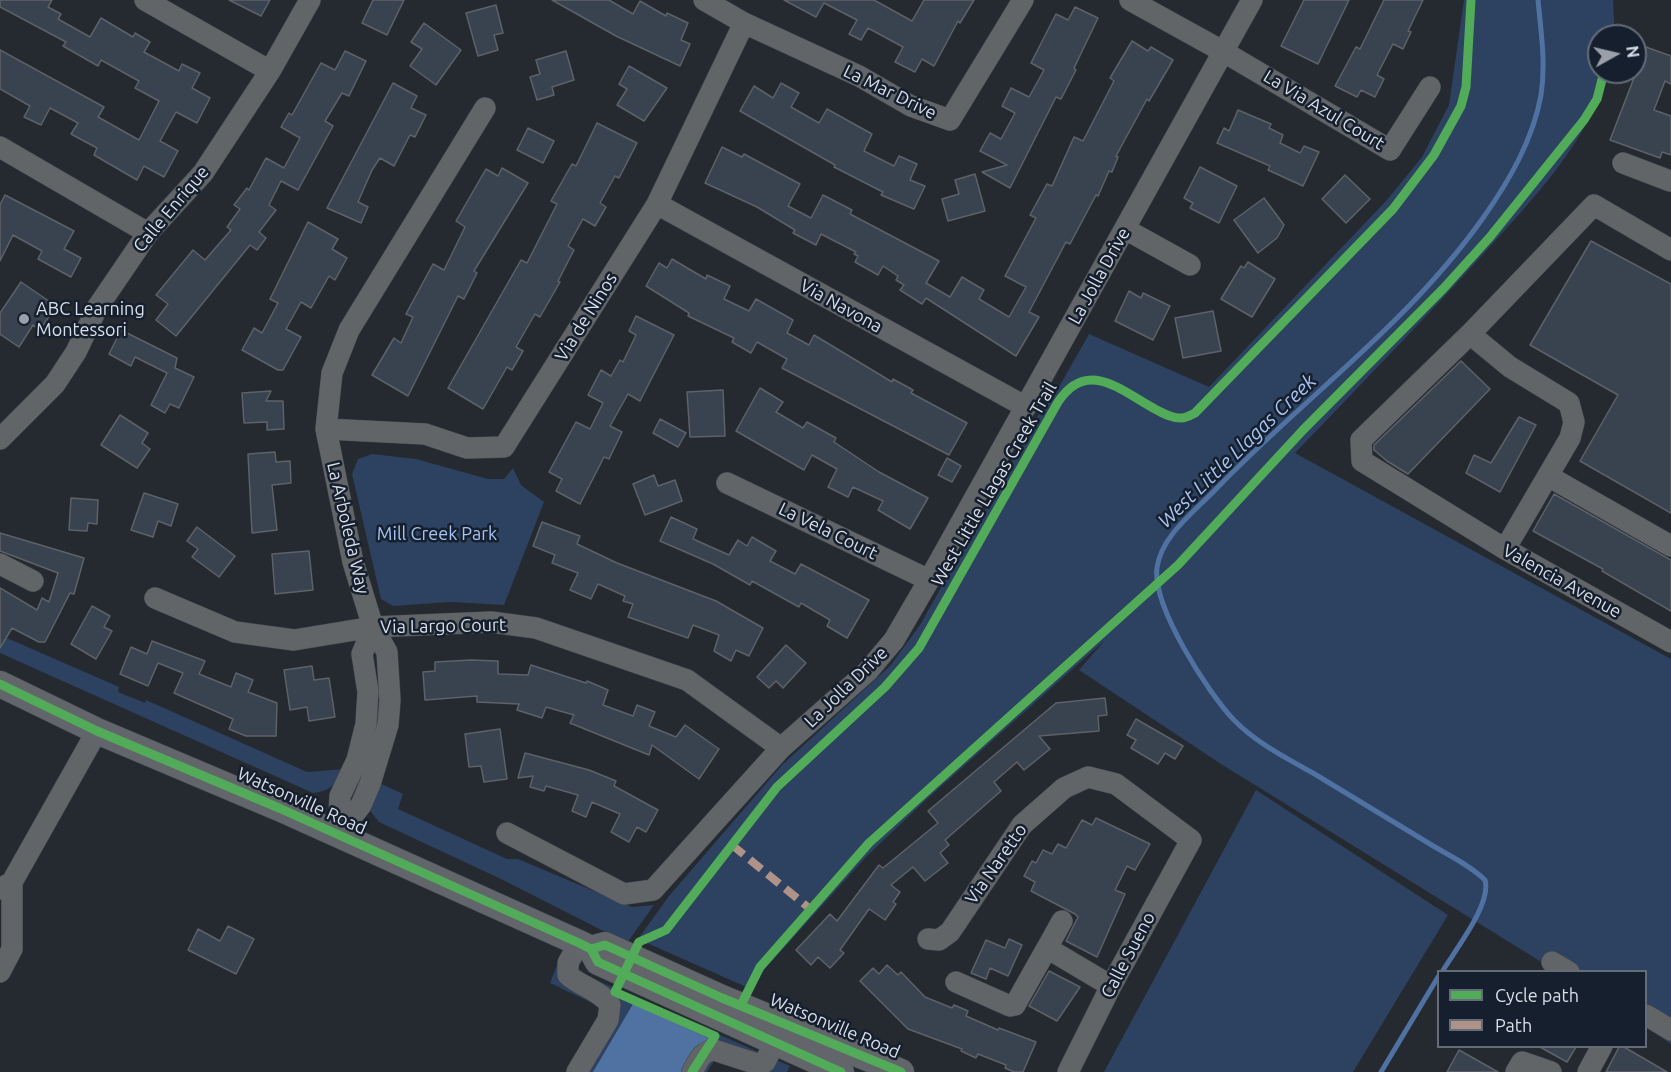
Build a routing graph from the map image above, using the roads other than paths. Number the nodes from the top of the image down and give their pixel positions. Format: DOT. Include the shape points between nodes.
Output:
graph roads {
  1 [pos="145,0"];
  2 [pos="310,0"];
  3 [pos="704,0"];
  4 [pos="1023,0"];
  5 [pos="1130,0"];
  6 [pos="1251,0"];
  7 [pos="744,23"];
  8 [pos="1224,52"];
  9 [pos="270,71"];
  10 [pos="1430,87"];
  11 [pos="485,108"];
  12 [pos="0,147"];
  13 [pos="1623,163"];
  14 [pos="1671,181"];
  15 [pos="657,204"];
  16 [pos="1125,229"];
  17 [pos="148,233"];
  18 [pos="1671,250"];
  19 [pos="1190,265"];
  20 [pos="1470,334"];
  21 [pos="1026,407"];
  22 [pos="326,429"];
  23 [pos="0,439"];
  24 [pos="1548,476"];
  25 [pos="727,483"];
  26 [pos="1671,546"];
  27 [pos="1505,549"];
  28 [pos="0,564"];
  29 [pos="929,580"];
  30 [pos="33,581"];
  31 [pos="155,598"];
  32 [pos="373,627"];
  33 [pos="1671,642"];
  34 [pos="0,684"];
  35 [pos="97,731"];
  36 [pos="781,748"];
  37 [pos="507,833"];
  38 [pos="338,835"];
  39 [pos="1191,840"];
  40 [pos="6,885"];
  41 [pos="1062,921"];
  42 [pos="927,939"];
  43 [pos="585,946"];
  44 [pos="1047,948"];
  45 [pos="0,972"];
  46 [pos="956,982"];
  47 [pos="1110,986"];
  48 [pos="718,1006"];
  49 [pos="1647,1016"];
  50 [pos="1671,1030"];
  51 [pos="775,1042"];
  52 [pos="1601,1048"];
  53 [pos="577,1072"];
  54 [pos="692,1072"];
  55 [pos="842,1072"];
  56 [pos="901,1072"];
  57 [pos="1068,1072"];
  58 [pos="1516,1072"];
  59 [pos="1551,1072"];
  60 [pos="1588,1072"];
  1 -- 9 [label="street"];
  2 -- 9 [label="street, Calle Enrique"];
  3 -- 7 [label="street, La Mar Drive"];
  4 -- 7 [label="street, La Mar Drive" via="950,120 911,106 859,76"];
  5 -- 8 [label="street"];
  6 -- 8 [label="street, La Jolla Drive"];
  7 -- 15 [label="street, Via de Ninos"];
  8 -- 10 [label="street, La Via Azul Court" via="1390,150"];
  8 -- 16 [label="street, La Jolla Drive"];
  9 -- 17 [label="street, Calle Enrique" via="203,173"];
  11 -- 22 [label="street, La Arboleda Way" via="350,330 332,373"];
  12 -- 17 [label="street"];
  13 -- 14 [label="street"];
  15 -- 21 [label="street, Via Navona"];
  15 -- 22 [label="street, Via de Ninos" via="504,447 467,448 425,434"];
  16 -- 19 [label="street"];
  16 -- 21 [label="street, La Jolla Drive"];
  17 -- 23 [label="street, Calle Enrique" via="97,308 55,384"];
  18 -- 20 [label="street" via="1594,205"];
  20 -- 24 [label="street" via="1510,367 1569,403 1574,422 1570,438"];
  20 -- 27 [label="street, Valencia Avenue" via="1361,440 1362,461"];
  21 -- 29 [label="street, La Jolla Drive"];
  22 -- 32 [label="street, La Arboleda Way" via="353,562"];
  24 -- 26 [label="street"];
  24 -- 27 [label="street"];
  25 -- 29 [label="street, La Vela Court"];
  27 -- 33 [label="street, Valencia Avenue"];
  28 -- 30 [label="street"];
  29 -- 36 [label="street, La Jolla Drive" via="894,640 868,671"];
  31 -- 32 [label="street, Via Largo Court" via="236,632 294,640"];
  32 -- 36 [label="street, Via Largo Court" via="491,622 536,628 687,680"];
  32 -- 38 [label="street" via="362,654 368,692 366,724 357,760 340,796"];
  34 -- 35 [label="main road, Watsonville Road"];
  35 -- 38 [label="main road, Watsonville Road"];
  35 -- 40 [label="street"];
  36 -- 37 [label="street, La Jolla Drive" via="652,890 624,894"];
  38 -- 43 [label="main road, Watsonville Road"];
  39 -- 42 [label="street, Via Naretto" via="1116,784 1088,777 1064,788 1029,819 1004,849 950,932 939,940"];
  39 -- 47 [label="street, Calle Sueno"];
  40 -- 45 [label="street" via="12,949"];
  41 -- 44 [label="street"];
  43 -- 48 [label="main road, Watsonville Road" via="605,945 642,972"];
  43 -- 53 [label="street" via="568,963 567,975 610,1005 608,1020"];
  44 -- 46 [label="street" via="1015,1005"];
  44 -- 47 [label="street"];
  47 -- 57 [label="street, Calle Sueno"];
  48 -- 51 [label="main road, Watsonville Road"];
  48 -- 56 [label="main road, Watsonville Road"];
  49 -- 50 [label="street"];
  51 -- 54 [label="street" via="765,1062 757,1064 714,1050 702,1055"];
  51 -- 55 [label="main road, Watsonville Road"];
  52 -- 60 [label="street"];
  58 -- 59 [label="street" via="1522,1062"];
}
